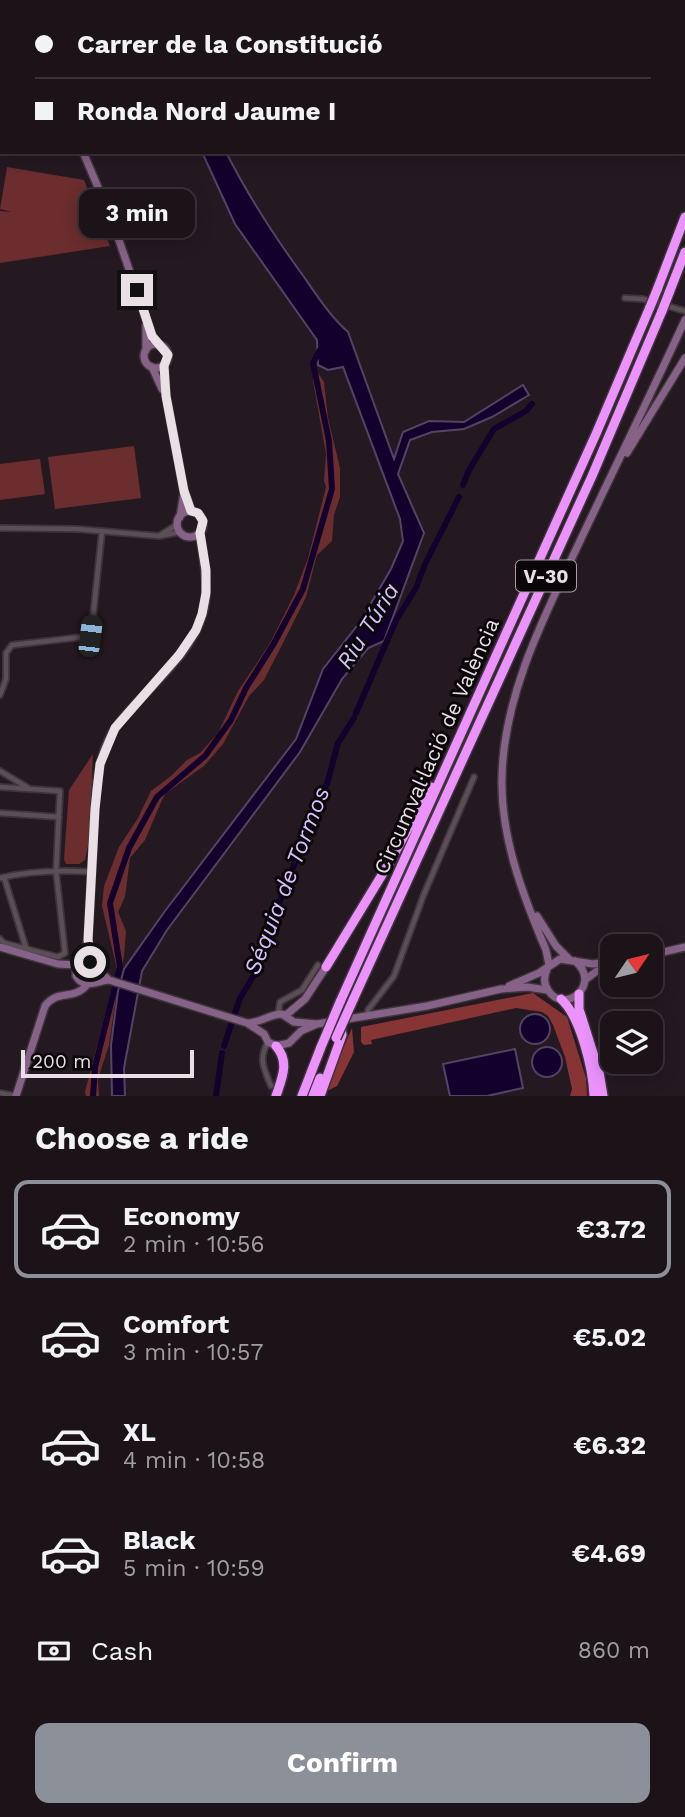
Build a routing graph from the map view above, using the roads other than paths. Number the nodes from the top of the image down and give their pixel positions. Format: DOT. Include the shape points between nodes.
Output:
graph roads {
  1 [pos="84,154"];
  2 [pos="685,217"];
  3 [pos="685,252"];
  4 [pos="625,298"];
  5 [pos="685,311"];
  6 [pos="145,314"];
  7 [pos="685,320"];
  8 [pos="158,345"];
  9 [pos="146,349"];
  10 [pos="685,358"];
  11 [pos="164,366"];
  12 [pos="152,368"];
  13 [pos="166,396"];
  14 [pos="616,467"];
  15 [pos="184,491"];
  16 [pos="191,511"];
  17 [pos="179,524"];
  18 [pos="0,528"];
  19 [pos="102,531"];
  20 [pos="196,535"];
  21 [pos="484,682"];
  22 [pos="0,695"];
  23 [pos="0,771"];
  24 [pos="474,777"];
  25 [pos="16,781"];
  26 [pos="0,787"];
  27 [pos="15,788"];
  28 [pos="30,789"];
  29 [pos="0,813"];
  30 [pos="59,817"];
  31 [pos="56,872"];
  32 [pos="91,872"];
  33 [pos="2,877"];
  34 [pos="527,901"];
  35 [pos="0,939"];
  36 [pos="88,940"];
  37 [pos="0,947"];
  38 [pos="685,947"];
  39 [pos="26,949"];
  40 [pos="663,952"];
  41 [pos="572,960"];
  42 [pos="58,964"];
  43 [pos="80,964"];
  44 [pos="600,964"];
  45 [pos="95,966"];
  46 [pos="322,966"];
  47 [pos="548,966"];
  48 [pos="600,969"];
  49 [pos="111,980"];
  50 [pos="585,980"];
  51 [pos="84,981"];
  52 [pos="501,989"];
  53 [pos="547,989"];
  54 [pos="579,994"];
  55 [pos="561,999"];
  56 [pos="282,1014"];
  57 [pos="368,1016"];
  58 [pos="267,1020"];
  59 [pos="294,1021"];
  60 [pos="247,1023"];
  61 [pos="317,1024"];
  62 [pos="264,1034"];
  63 [pos="295,1036"];
  64 [pos="338,1039"];
  65 [pos="272,1044"];
  66 [pos="271,1086"];
  67 [pos="0,1093"];
  68 [pos="16,1096"];
  69 [pos="276,1096"];
  70 [pos="302,1096"];
  71 [pos="313,1096"];
  72 [pos="320,1096"];
  73 [pos="594,1096"];
  74 [pos="603,1096"];
  1 -- 6 [label="main road"];
  2 -- 21 [label="highway, Circumval·lació de València / V-30, bridge" via="601,423"];
  3 -- 64 [label="highway, Circumval·lació de València / V-30, bridge" via="592,475"];
  4 -- 5 [label="street"];
  6 -- 8 [label="main road"];
  6 -- 9 [label="main road"];
  7 -- 14 [label="main road"];
  8 -- 9 [label="main road"];
  8 -- 11 [label="main road" via="168,355"];
  9 -- 12 [label="main road" via="144,359"];
  10 -- 14 [label="main road"];
  11 -- 12 [label="main road"];
  11 -- 13 [label="main road"];
  12 -- 13 [label="main road"];
  13 -- 15 [label="main road"];
  14 -- 34 [label="main road" via="556,594 510,713 503,800 513,859"];
  15 -- 16 [label="main road"];
  15 -- 17 [label="main road"];
  16 -- 17 [label="main road"];
  16 -- 20 [label="main road" via="203,521"];
  17 -- 19 [label="street" via="159,536"];
  17 -- 20 [label="main road"];
  18 -- 19 [label="street"];
  19 -- 22 [label="street" via="90,636 12,645 6,653 6,679"];
  20 -- 32 [label="main road" via="206,570 202,614 179,655 115,728 100,764"];
  21 -- 46 [label="highway" via="394,854"];
  21 -- 70 [label="highway, Circumval·lació de València / V-30, bridge"];
  23 -- 25 [label="street"];
  24 -- 57 [label="street" via="394,976"];
  25 -- 27 [label="street"];
  25 -- 28 [label="street"];
  26 -- 27 [label="street"];
  27 -- 28 [label="street"];
  28 -- 30 [label="street" via="60,792"];
  29 -- 30 [label="street"];
  30 -- 31 [label="street"];
  31 -- 32 [label="street"];
  31 -- 33 [label="street"];
  31 -- 39 [label="street" via="63,956"];
  32 -- 36 [label="main road"];
  33 -- 39 [label="street"];
  34 -- 41 [label="main road" via="550,937"];
  34 -- 47 [label="main road"];
  35 -- 39 [label="street"];
  36 -- 43 [label="main road"];
  36 -- 45 [label="main road"];
  37 -- 42 [label="main road"];
  38 -- 40 [label="main road"];
  41 -- 44 [label="main road"];
  41 -- 47 [label="main road" via="560,959"];
  41 -- 50 [label="main road" via="583,969"];
  42 -- 43 [label="main road"];
  42 -- 51 [label="main road"];
  43 -- 45 [label="main road"];
  43 -- 51 [label="main road"];
  45 -- 49 [label="main road"];
  45 -- 51 [label="main road" via="98,976"];
  46 -- 56 [label="main road" via="305,999"];
  46 -- 56 [label="street" via="305,987 280,1002"];
  47 -- 52 [label="main road"];
  47 -- 53 [label="main road"];
  48 -- 50 [label="main road"];
  49 -- 51 [label="main road"];
  49 -- 60 [label="main road"];
  50 -- 54 [label="main road"];
  51 -- 68 [label="main road" via="76,995 56,996 45,1006"];
  52 -- 53 [label="main road"];
  52 -- 57 [label="main road"];
  53 -- 55 [label="main road"];
  54 -- 55 [label="main road"];
  54 -- 74 [label="highway"];
  55 -- 73 [label="highway" via="572,1012 593,1075"];
  56 -- 58 [label="main road"];
  56 -- 59 [label="main road"];
  57 -- 61 [label="main road"];
  58 -- 60 [label="main road"];
  58 -- 62 [label="main road"];
  59 -- 61 [label="main road"];
  59 -- 63 [label="main road"];
  60 -- 62 [label="main road"];
  61 -- 63 [label="main road"];
  62 -- 65 [label="main road"];
  63 -- 65 [label="main road" via="285,1045"];
  64 -- 71 [label="highway, Circumval·lació de València / V-30"];
  64 -- 72 [label="highway"];
  65 -- 66 [label="street" via="262,1053 261,1062"];
  65 -- 69 [label="highway" via="284,1057 285,1069"];
  67 -- 68 [label="street"];
}
